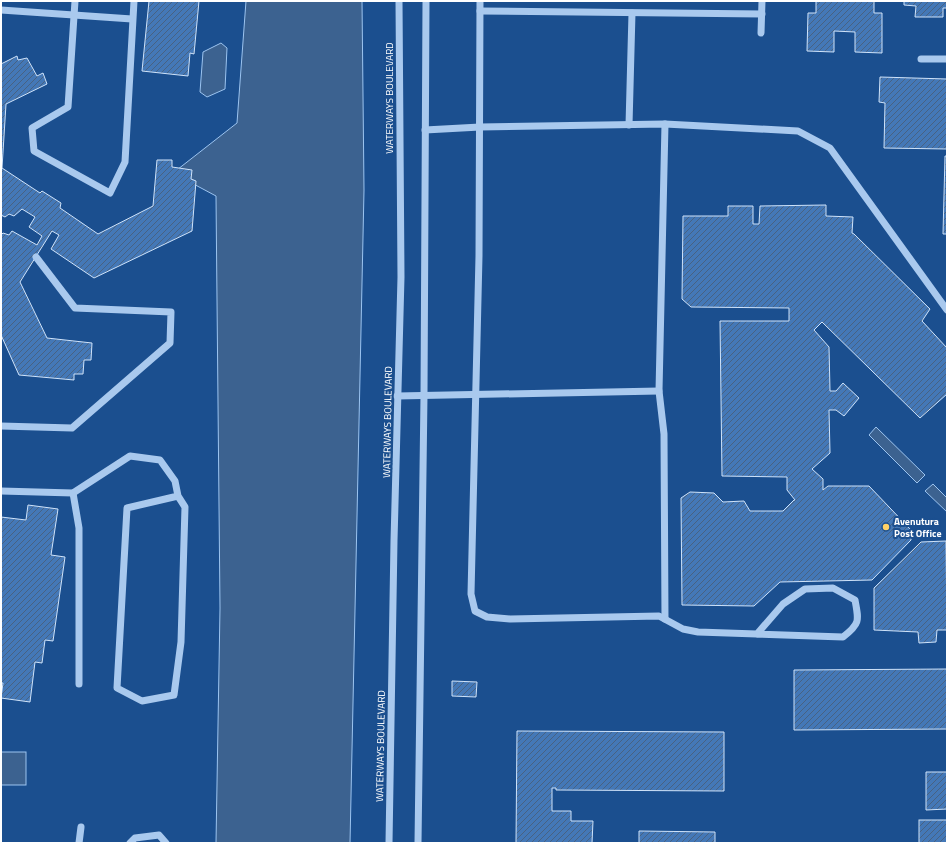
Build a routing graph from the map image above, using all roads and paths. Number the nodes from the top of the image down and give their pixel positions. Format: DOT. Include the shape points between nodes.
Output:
graph roads {
  1 [pos="76,1"];
  2 [pos="134,1"];
  3 [pos="399,1"];
  4 [pos="426,1"];
  5 [pos="480,1"];
  6 [pos="762,1"];
  7 [pos="1,10"];
  8 [pos="480,11"];
  9 [pos="632,13"];
  10 [pos="762,14"];
  11 [pos="74,16"];
  12 [pos="132,19"];
  13 [pos="762,33"];
  14 [pos="921,59"];
  15 [pos="947,59"];
  16 [pos="665,124"];
  17 [pos="629,125"];
  18 [pos="480,127"];
  19 [pos="425,130"];
  20 [pos="36,257"];
  21 [pos="947,310"];
  22 [pos="659,390"];
  23 [pos="477,394"];
  24 [pos="397,396"];
  25 [pos="424,396"];
  26 [pos="1,426"];
  27 [pos="1,491"];
  28 [pos="73,493"];
  29 [pos="178,496"];
  30 [pos="665,619"];
  31 [pos="757,634"];
  32 [pos="79,684"];
  33 [pos="81,827"];
  34 [pos="80,843"];
  35 [pos="130,843"];
  36 [pos="166,843"];
  37 [pos="389,843"];
  38 [pos="418,843"];
  1 -- 11 [label="street"];
  2 -- 12 [label="street"];
  3 -- 24 [label="street, WATERWAYS BOULEVARD" via="400,277"];
  4 -- 19 [label="street"];
  5 -- 8 [label="street"];
  6 -- 10 [label="street"];
  7 -- 11 [label="street"];
  8 -- 9 [label="street"];
  8 -- 18 [label="street"];
  9 -- 10 [label="street"];
  9 -- 17 [label="street"];
  10 -- 13 [label="street"];
  11 -- 12 [label="street"];
  11 -- 12 [label="street" via="68,108 32,128 34,151 110,193 125,162"];
  14 -- 15 [label="street"];
  16 -- 17 [label="street"];
  16 -- 21 [label="street" via="798,131 830,148"];
  16 -- 22 [label="street"];
  17 -- 18 [label="street"];
  18 -- 19 [label="street"];
  18 -- 23 [label="street"];
  19 -- 25 [label="street"];
  20 -- 26 [label="street" via="75,308 171,312 170,343 72,428"];
  22 -- 23 [label="street"];
  22 -- 30 [label="street" via="664,434"];
  23 -- 25 [label="street"];
  23 -- 30 [label="street" via="471,594 475,611 487,618 510,619 659,616"];
  24 -- 25 [label="street"];
  24 -- 37 [label="street, WATERWAYS BOULEVARD"];
  25 -- 38 [label="street"];
  27 -- 28 [label="street"];
  28 -- 29 [label="street" via="130,456 160,460 175,481"];
  28 -- 32 [label="street" via="79,528"];
  29 -- 29 [label="street" via="127,508 117,688 142,701 174,695 181,642 185,507"];
  30 -- 31 [label="street" via="683,629 698,632"];
  31 -- 31 [label="street" via="843,637 855,627 858,616 855,600 833,588 805,589 783,604"];
  33 -- 34 [label="street"];
  35 -- 36 [label="street" via="135,838 159,835"];
}
